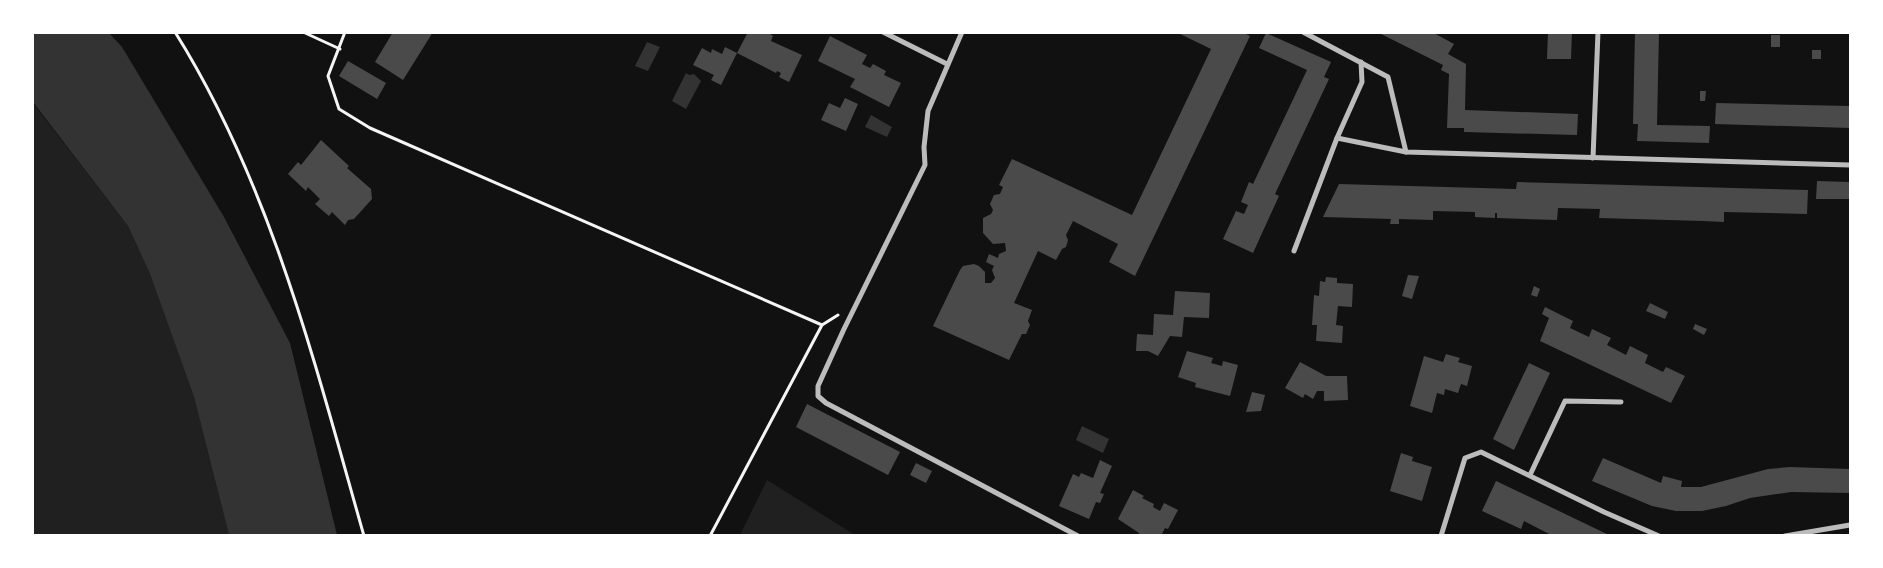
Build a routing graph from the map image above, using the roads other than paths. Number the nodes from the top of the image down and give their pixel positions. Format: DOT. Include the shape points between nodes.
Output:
graph roads {
  1 [pos="883,32"];
  2 [pos="962,32"];
  3 [pos="1303,32"];
  4 [pos="1598,32"];
  5 [pos="1361,62"];
  6 [pos="947,64"];
  7 [pos="1336,138"];
  8 [pos="1406,152"];
  9 [pos="1593,158"];
  10 [pos="1850,165"];
  11 [pos="1294,251"];
  12 [pos="1621,402"];
  13 [pos="1530,475"];
  14 [pos="1850,525"];
  15 [pos="1078,536"];
  16 [pos="1441,536"];
  17 [pos="1659,536"];
  18 [pos="1785,536"];
  1 -- 6 [label="street"];
  2 -- 6 [label="street"];
  3 -- 5 [label="street"];
  4 -- 9 [label="street"];
  5 -- 7 [label="street" via="1362,82"];
  5 -- 8 [label="street" via="1388,77"];
  6 -- 15 [label="street" via="924,129 926,165 844,329 818,386 818,396"];
  7 -- 8 [label="street"];
  7 -- 11 [label="street"];
  8 -- 9 [label="street"];
  9 -- 10 [label="street"];
  12 -- 13 [label="street" via="1565,401"];
  13 -- 16 [label="street" via="1481,452 1465,458"];
  13 -- 17 [label="street"];
  14 -- 18 [label="street"];
}
